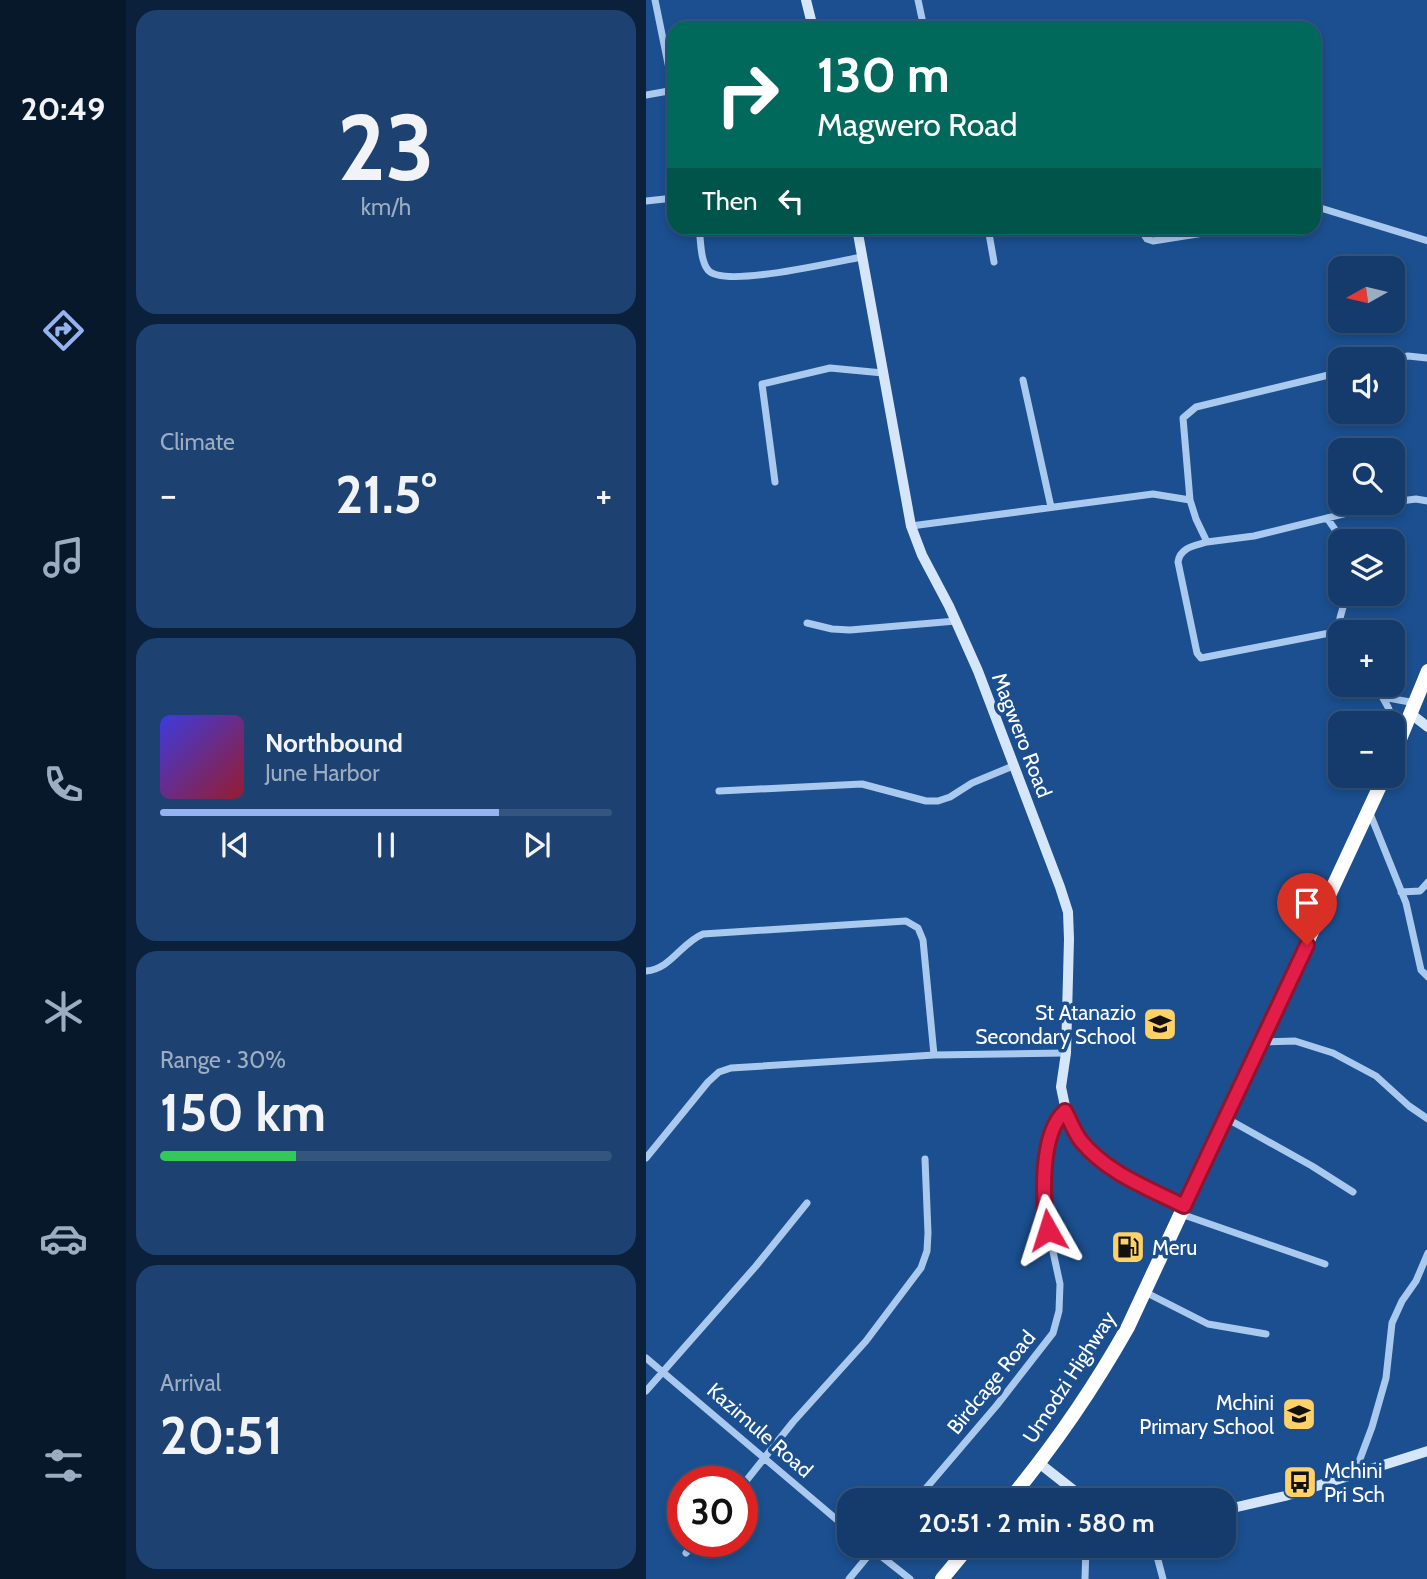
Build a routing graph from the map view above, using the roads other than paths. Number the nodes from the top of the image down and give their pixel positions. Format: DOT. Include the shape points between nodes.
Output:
graph roads {
  1 [pos="655,0"];
  2 [pos="806,0"];
  3 [pos="918,0"];
  4 [pos="811,21"];
  5 [pos="922,21"];
  6 [pos="667,57"];
  7 [pos="667,92"];
  8 [pos="646,96"];
  9 [pos="667,199"];
  10 [pos="646,201"];
  11 [pos="1321,209"];
  12 [pos="1325,210"];
  13 [pos="1321,211"];
  14 [pos="700,235"];
  15 [pos="858,235"];
  16 [pos="989,235"];
  17 [pos="1144,235"];
  18 [pos="1189,235"];
  19 [pos="1427,241"];
  20 [pos="862,257"];
  21 [pos="994,262"];
  22 [pos="1405,357"];
  23 [pos="1427,358"];
  24 [pos="883,373"];
  25 [pos="1328,375"];
  26 [pos="1023,380"];
  27 [pos="775,482"];
  28 [pos="1190,500"];
  29 [pos="1405,500"];
  30 [pos="1427,501"];
  31 [pos="1051,507"];
  32 [pos="1339,515"];
  33 [pos="1327,518"];
  34 [pos="911,526"];
  35 [pos="1335,529"];
  36 [pos="1207,542"];
  37 [pos="956,621"];
  38 [pos="807,623"];
  39 [pos="1328,634"];
  40 [pos="1427,671"];
  41 [pos="1383,697"];
  42 [pos="1413,708"];
  43 [pos="1389,711"];
  44 [pos="1427,727"];
  45 [pos="1405,728"];
  46 [pos="1013,766"];
  47 [pos="1379,788"];
  48 [pos="719,792"];
  49 [pos="1369,811"];
  50 [pos="1427,882"];
  51 [pos="1401,892"];
  52 [pos="646,971"];
  53 [pos="1427,977"];
  54 [pos="1260,1042"];
  55 [pos="1065,1053"];
  56 [pos="934,1055"];
  57 [pos="1065,1111"];
  58 [pos="1225,1117"];
  59 [pos="1427,1119"];
  60 [pos="646,1158"];
  61 [pos="925,1160"];
  62 [pos="1353,1192"];
  63 [pos="807,1203"];
  64 [pos="1183,1210"];
  65 [pos="1427,1253"];
  66 [pos="1325,1264"];
  67 [pos="1145,1292"];
  68 [pos="1266,1334"];
  69 [pos="646,1358"];
  70 [pos="662,1371"];
  71 [pos="646,1391"];
  72 [pos="1427,1451"];
  73 [pos="766,1458"];
  74 [pos="1039,1463"];
  75 [pos="758,1467"];
  76 [pos="1354,1475"];
  77 [pos="926,1488"];
  78 [pos="1019,1488"];
  79 [pos="1071,1488"];
  80 [pos="1236,1507"];
  81 [pos="837,1520"];
  82 [pos="864,1558"];
  83 [pos="885,1558"];
  84 [pos="959,1558"];
  85 [pos="1086,1558"];
  86 [pos="1157,1558"];
  87 [pos="849,1579"];
  88 [pos="910,1579"];
  89 [pos="942,1579"];
  90 [pos="1085,1579"];
  91 [pos="1163,1579"];
  1 -- 6 [label="street"];
  2 -- 4 [label="street"];
  3 -- 5 [label="street"];
  7 -- 8 [label="street"];
  9 -- 10 [label="street"];
  11 -- 12 [label="street"];
  12 -- 13 [label="street"];
  12 -- 19 [label="street"];
  14 -- 20 [label="street" via="705,266 719,276 750,276"];
  15 -- 20 [label="street, Magwero Road"];
  16 -- 21 [label="street"];
  17 -- 18 [label="street" via="1150,241"];
  20 -- 24 [label="street, Magwero Road"];
  22 -- 23 [label="street"];
  24 -- 27 [label="street" via="830,368 762,384"];
  24 -- 34 [label="street, Magwero Road"];
  25 -- 28 [label="street" via="1187,412 1183,418"];
  26 -- 31 [label="street"];
  28 -- 31 [label="street" via="1154,494"];
  28 -- 36 [label="street"];
  29 -- 30 [label="street"];
  31 -- 34 [label="street"];
  32 -- 33 [label="street"];
  33 -- 35 [label="street"];
  33 -- 36 [label="street"];
  34 -- 37 [label="street, Magwero Road"];
  36 -- 39 [label="street" via="1183,550 1178,562 1201,657"];
  37 -- 38 [label="street" via="850,630"];
  37 -- 46 [label="street, Magwero Road"];
  40 -- 42 [label="highway"];
  41 -- 42 [label="street"];
  41 -- 43 [label="street"];
  42 -- 44 [label="street"];
  42 -- 45 [label="highway"];
  46 -- 48 [label="street" via="938,801 862,784"];
  46 -- 55 [label="street, Magwero Road" via="1068,912"];
  47 -- 49 [label="highway, Umodzi Highway"];
  49 -- 51 [label="street"];
  49 -- 54 [label="highway, Umodzi Highway"];
  50 -- 51 [label="street" via="1420,891"];
  51 -- 53 [label="street" via="1421,971"];
  52 -- 56 [label="street" via="662,967 703,934 907,921 923,940"];
  54 -- 58 [label="highway, Umodzi Highway"];
  54 -- 59 [label="street" via="1295,1041 1334,1053 1376,1076"];
  55 -- 56 [label="street"];
  55 -- 57 [label="street, Magwero Road" via="1061,1087"];
  56 -- 60 [label="street" via="719,1072"];
  57 -- 64 [label="street, Magwero Road" via="1080,1139 1102,1162"];
  57 -- 77 [label="street, Birdcage Road" via="1051,1130 1044,1185 1044,1210 1060,1284 1053,1333"];
  58 -- 62 [label="street"];
  58 -- 64 [label="highway, Umodzi Highway"];
  61 -- 73 [label="street" via="928,1233 921,1268 866,1341"];
  63 -- 70 [label="street"];
  64 -- 66 [label="street"];
  64 -- 67 [label="highway, Umodzi Highway"];
  65 -- 76 [label="street" via="1392,1323 1386,1377"];
  67 -- 68 [label="street" via="1208,1324"];
  67 -- 74 [label="highway, Umodzi Highway" via="1106,1367"];
  69 -- 70 [label="street, Kazimule Road"];
  70 -- 71 [label="street"];
  70 -- 73 [label="street, Kazimule Road"];
  72 -- 76 [label="street"];
  73 -- 75 [label="street"];
  73 -- 81 [label="street, Kazimule Road"];
  74 -- 78 [label="highway, Umodzi Highway"];
  74 -- 79 [label="street"];
  76 -- 80 [label="street"];
  82 -- 87 [label="street"];
  83 -- 88 [label="street"];
  84 -- 89 [label="highway"];
  85 -- 90 [label="street"];
  86 -- 91 [label="street"];
}
